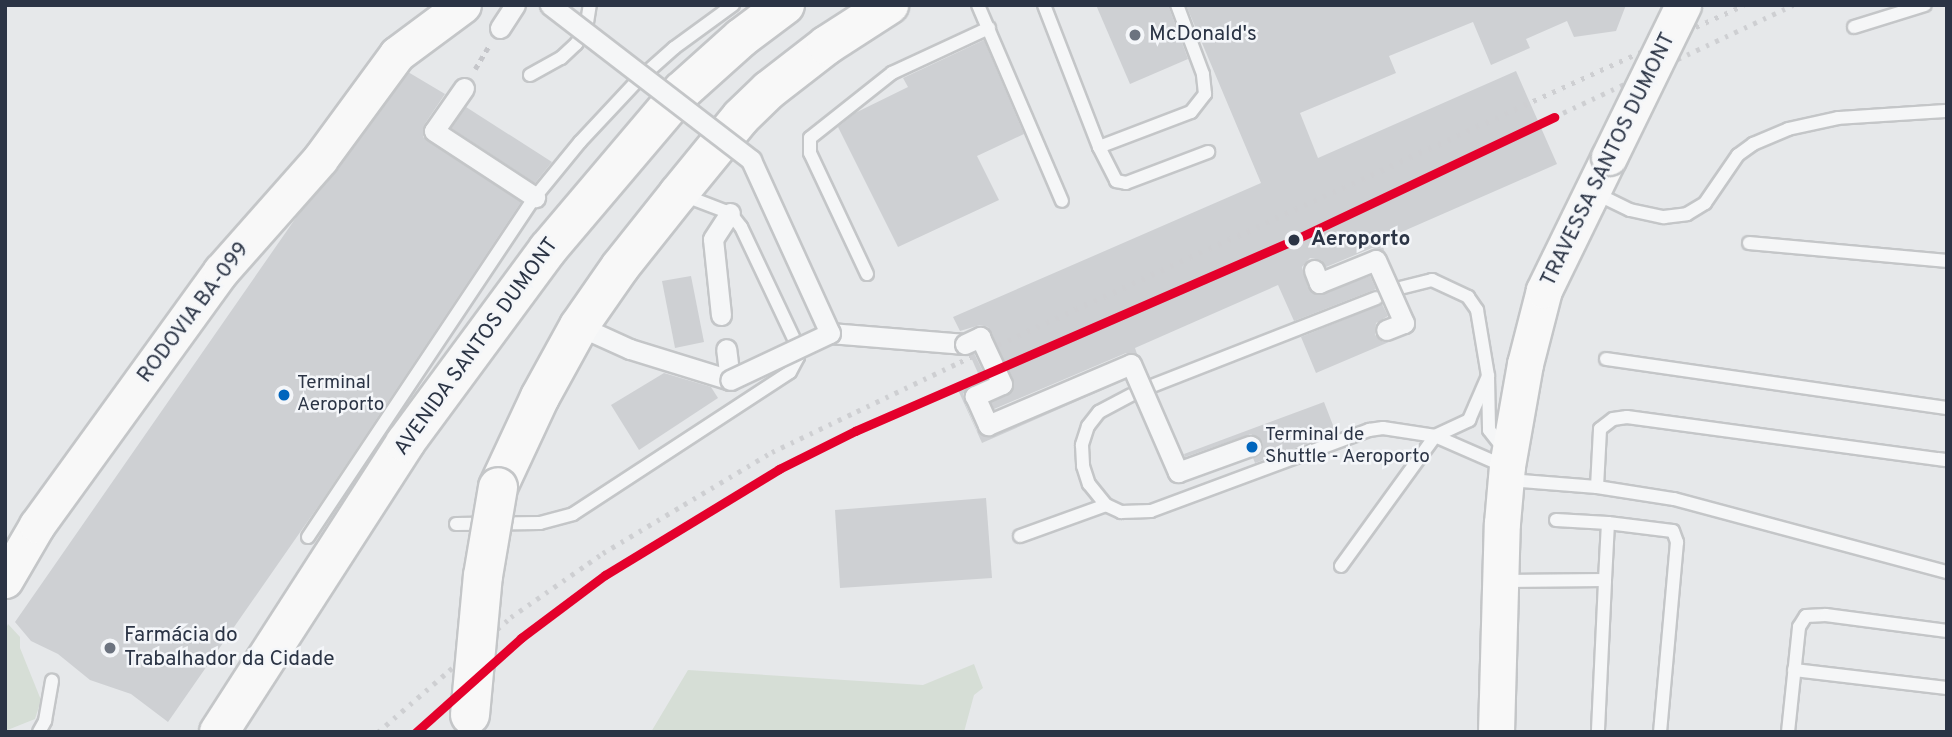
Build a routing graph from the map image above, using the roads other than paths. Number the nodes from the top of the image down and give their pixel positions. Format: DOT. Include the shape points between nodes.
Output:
graph roads {
  1 [pos="463,5"];
  2 [pos="515,5"];
  3 [pos="550,5"];
  4 [pos="590,5"];
  5 [pos="733,5"];
  6 [pos="785,5"];
  7 [pos="889,5"];
  8 [pos="978,5"];
  9 [pos="1044,5"];
  10 [pos="1177,5"];
  11 [pos="1683,5"];
  12 [pos="1925,5"];
  13 [pos="1854,27"];
  14 [pos="500,28"];
  15 [pos="989,28"];
  16 [pos="530,75"];
  17 [pos="464,88"];
  18 [pos="1947,111"];
  19 [pos="1099,147"];
  20 [pos="1208,152"];
  21 [pos="1592,191"];
  22 [pos="678,194"];
  23 [pos="536,197"];
  24 [pos="1062,201"];
  25 [pos="730,213"];
  26 [pos="1749,243"];
  27 [pos="1947,261"];
  28 [pos="1314,270"];
  29 [pos="867,274"];
  30 [pos="1400,288"];
  31 [pos="1376,298"];
  32 [pos="721,315"];
  33 [pos="579,326"];
  34 [pos="1386,330"];
  35 [pos="830,333"];
  36 [pos="726,349"];
  37 [pos="1606,359"];
  38 [pos="1488,376"];
  39 [pos="730,380"];
  40 [pos="1152,386"];
  41 [pos="1131,395"];
  42 [pos="1947,408"];
  43 [pos="1435,436"];
  44 [pos="1250,446"];
  45 [pos="1947,460"];
  46 [pos="1507,467"];
  47 [pos="1597,487"];
  48 [pos="1106,505"];
  49 [pos="1556,520"];
  50 [pos="1608,523"];
  51 [pos="456,524"];
  52 [pos="1020,536"];
  53 [pos="308,537"];
  54 [pos="1341,566"];
  55 [pos="1947,572"];
  56 [pos="5,580"];
  57 [pos="1605,580"];
  58 [pos="1500,581"];
  59 [pos="1947,631"];
  60 [pos="1794,670"];
  61 [pos="52,681"];
  62 [pos="1947,688"];
  63 [pos="469,723"];
  64 [pos="1598,730"];
  65 [pos="39,732"];
  66 [pos="219,732"];
  67 [pos="1496,732"];
  68 [pos="1660,732"];
  69 [pos="1790,732"];
  1 -- 56 [label="main road, RODOVIA BA-099" via="397,54 320,159 221,271 37,525"];
  2 -- 14 [label="street"];
  3 -- 35 [label="street, bridge" via="751,160"];
  4 -- 16 [label="lane" via="586,29 576,44"];
  5 -- 23 [label="lane" via="637,81"];
  6 -- 66 [label="highway, AVENIDA SANTOS DUMONT" via="682,91 548,249 405,443"];
  7 -- 22 [label="highway" via="769,90"];
  8 -- 15 [label="lane"];
  9 -- 19 [label="lane"];
  10 -- 19 [label="lane" via="1203,74 1205,94 1191,112"];
  11 -- 21 [label="main road, TRAVESSA SANTOS DUMONT, bridge"];
  12 -- 13 [label="lane"];
  15 -- 24 [label="lane"];
  15 -- 29 [label="lane" via="892,73 810,138 810,153"];
  17 -- 23 [label="street" via="434,131"];
  18 -- 21 [label="lane" via="1838,118 1788,129 1738,155 1705,204 1687,214 1664,217 1630,210"];
  19 -- 20 [label="lane" via="1116,181 1126,183"];
  21 -- 46 [label="main road, TRAVESSA SANTOS DUMONT" via="1544,290"];
  22 -- 25 [label="lane"];
  22 -- 33 [label="highway"];
  23 -- 53 [label="lane"];
  25 -- 32 [label="street" via="713,239"];
  25 -- 51 [label="lane" via="795,341 798,357 790,372 573,514 540,523"];
  26 -- 27 [label="lane"];
  28 -- 34 [label="street, bridge" via="1319,284 1376,260 1405,323"];
  30 -- 38 [label="lane" via="1432,280 1468,297 1481,323"];
  31 -- 40 [label="lane"];
  33 -- 39 [label="street" via="630,349"];
  33 -- 63 [label="highway, bridge" via="498,487 483,576"];
  35 -- 39 [label="street, bridge"];
  35 -- 44 [label="street, bridge" via="965,344 980,337 1002,384 975,396 988,425 1130,364 1178,472"];
  36 -- 39 [label="street"];
  37 -- 42 [label="lane"];
  38 -- 43 [label="lane" via="1468,420"];
  38 -- 46 [label="lane" via="1489,429"];
  41 -- 48 [label="lane" via="1099,412 1082,445 1089,484"];
  43 -- 46 [label="lane"];
  43 -- 48 [label="lane" via="1369,429 1151,511 1121,512"];
  43 -- 54 [label="lane"];
  45 -- 47 [label="lane" via="1626,417 1613,419 1600,429"];
  46 -- 47 [label="lane"];
  46 -- 58 [label="main road, TRAVESSA SANTOS DUMONT"];
  47 -- 55 [label="lane" via="1674,499"];
  48 -- 52 [label="lane"];
  49 -- 50 [label="lane"];
  50 -- 57 [label="lane"];
  50 -- 68 [label="lane" via="1670,528 1675,535"];
  57 -- 58 [label="lane"];
  57 -- 64 [label="lane"];
  58 -- 67 [label="main road, TRAVESSA SANTOS DUMONT"];
  59 -- 60 [label="lane" via="1812,614 1798,627"];
  60 -- 62 [label="lane"];
  60 -- 69 [label="lane"];
  61 -- 65 [label="lane"];
}
